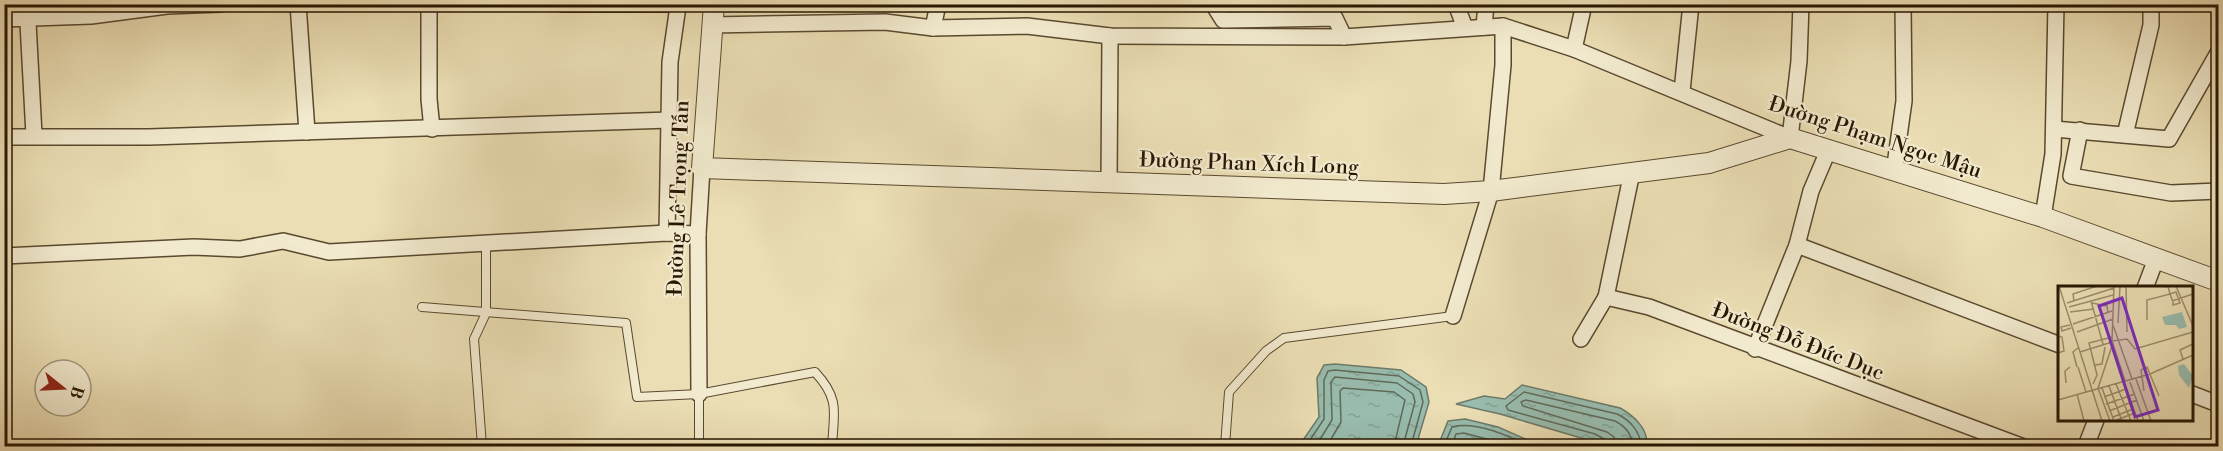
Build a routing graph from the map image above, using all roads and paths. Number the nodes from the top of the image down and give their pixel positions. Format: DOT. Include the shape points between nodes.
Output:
graph roads {
  1 [pos="220,4"];
  2 [pos="298,4"];
  3 [pos="429,4"];
  4 [pos="562,4"];
  5 [pos="714,4"];
  6 [pos="938,4"];
  7 [pos="1213,4"];
  8 [pos="1456,4"];
  9 [pos="1486,4"];
  10 [pos="1584,4"];
  11 [pos="1691,4"];
  12 [pos="1801,4"];
  13 [pos="1903,4"];
  14 [pos="2056,4"];
  15 [pos="2151,4"];
  16 [pos="167,5"];
  17 [pos="680,5"];
  18 [pos="90,10"];
  19 [pos="27,11"];
  20 [pos="4,19"];
  21 [pos="711,25"];
  22 [pos="1503,26"];
  23 [pos="1484,27"];
  24 [pos="933,28"];
  25 [pos="1465,28"];
  26 [pos="1110,36"];
  27 [pos="1344,37"];
  28 [pos="1574,49"];
  29 [pos="2218,53"];
  30 [pos="1682,92"];
  31 [pos="670,120"];
  32 [pos="432,129"];
  33 [pos="2054,129"];
  34 [pos="2080,130"];
  35 [pos="307,132"];
  36 [pos="34,135"];
  37 [pos="2125,135"];
  38 [pos="4,136"];
  39 [pos="1790,138"];
  40 [pos="1828,151"];
  41 [pos="702,168"];
  42 [pos="1632,172"];
  43 [pos="1894,172"];
  44 [pos="1109,183"];
  45 [pos="1491,191"];
  46 [pos="2218,191"];
  47 [pos="2043,217"];
  48 [pos="667,233"];
  49 [pos="698,234"];
  50 [pos="486,242"];
  51 [pos="1797,245"];
  52 [pos="4,256"];
  53 [pos="2156,259"];
  54 [pos="2218,281"];
  55 [pos="2146,286"];
  56 [pos="1606,297"];
  57 [pos="422,307"];
  58 [pos="486,313"];
  59 [pos="1453,316"];
  60 [pos="1581,339"];
  61 [pos="2058,344"];
  62 [pos="1755,349"];
  63 [pos="699,393"];
  64 [pos="2193,394"];
  65 [pos="2218,404"];
  66 [pos="2096,421"];
  67 [pos="482,447"];
  68 [pos="699,447"];
  69 [pos="832,447"];
  70 [pos="1225,447"];
  71 [pos="2021,447"];
  72 [pos="2086,447"];
  1 -- 16 [label="street"];
  2 -- 35 [label="street"];
  3 -- 32 [label="street"];
  4 -- 17 [label="street"];
  5 -- 21 [label="street, Đường Lê Trọng Tấn"];
  6 -- 24 [label="street"];
  7 -- 27 [label="street" via="1222,20 1335,18"];
  8 -- 25 [label="street"];
  9 -- 23 [label="street"];
  10 -- 28 [label="street"];
  11 -- 30 [label="street"];
  12 -- 39 [label="street"];
  13 -- 43 [label="street" via="1904,101"];
  14 -- 33 [label="street"];
  15 -- 37 [label="street" via="2151,25"];
  16 -- 18 [label="street"];
  17 -- 31 [label="street" via="670,62"];
  18 -- 19 [label="street"];
  19 -- 20 [label="street"];
  19 -- 36 [label="street"];
  21 -- 24 [label="street, Đường Phạm Ngọc Mậu" via="885,22"];
  21 -- 41 [label="street, Đường Lê Trọng Tấn"];
  22 -- 23 [label="street, Đường Phạm Ngọc Mậu"];
  22 -- 28 [label="street, Đường Phạm Ngọc Mậu"];
  22 -- 45 [label="street"];
  23 -- 25 [label="street, Đường Phạm Ngọc Mậu"];
  24 -- 26 [label="street, Đường Phạm Ngọc Mậu" via="1027,26"];
  25 -- 27 [label="street, Đường Phạm Ngọc Mậu"];
  26 -- 27 [label="street, Đường Phạm Ngọc Mậu"];
  26 -- 44 [label="street"];
  28 -- 30 [label="street, Đường Phạm Ngọc Mậu"];
  29 -- 37 [label="street" via="2169,139"];
  30 -- 39 [label="street, Đường Phạm Ngọc Mậu"];
  31 -- 32 [label="street"];
  31 -- 48 [label="street"];
  32 -- 35 [label="street"];
  33 -- 34 [label="street"];
  33 -- 47 [label="street"];
  34 -- 37 [label="street"];
  34 -- 46 [label="street" via="2071,176 2171,193"];
  35 -- 36 [label="street" via="148,137"];
  36 -- 38 [label="street"];
  39 -- 40 [label="street, Đường Phạm Ngọc Mậu"];
  39 -- 42 [label="street, Đường Phan Xích Long" via="1709,163"];
  40 -- 43 [label="street, Đường Phạm Ngọc Mậu"];
  40 -- 51 [label="street" via="1811,191"];
  41 -- 44 [label="street, Đường Phan Xích Long"];
  41 -- 49 [label="street, Đường Lê Trọng Tấn"];
  42 -- 45 [label="street, Đường Phan Xích Long"];
  42 -- 56 [label="street"];
  43 -- 47 [label="street, Đường Phạm Ngọc Mậu"];
  44 -- 45 [label="street, Đường Phan Xích Long" via="1444,194"];
  45 -- 59 [label="street"];
  47 -- 53 [label="street, Đường Phạm Ngọc Mậu"];
  48 -- 49 [label="street"];
  48 -- 50 [label="street"];
  49 -- 63 [label="street, Đường Lê Trọng Tấn"];
  50 -- 52 [label="street" via="329,252 283,241 240,249 194,247"];
  50 -- 58 [label="lane"];
  51 -- 61 [label="street"];
  51 -- 62 [label="street"];
  53 -- 54 [label="street, Đường Phạm Ngọc Mậu"];
  53 -- 55 [label="street"];
  56 -- 60 [label="street"];
  56 -- 62 [label="street, Đường Đỗ Đức Dục" via="1649,307"];
  57 -- 58 [label="lane"];
  58 -- 63 [label="lane" via="626,322 637,397"];
  58 -- 67 [label="lane" via="474,339"];
  59 -- 70 [label="lane" via="1284,338 1266,351 1228,392"];
  62 -- 71 [label="street, Đường Đỗ Đức Dục"];
  63 -- 68 [label="lane"];
  63 -- 69 [label="lane" via="815,372 829,387 834,406"];
  64 -- 65 [label="street"];
  66 -- 72 [label="street"];
}
